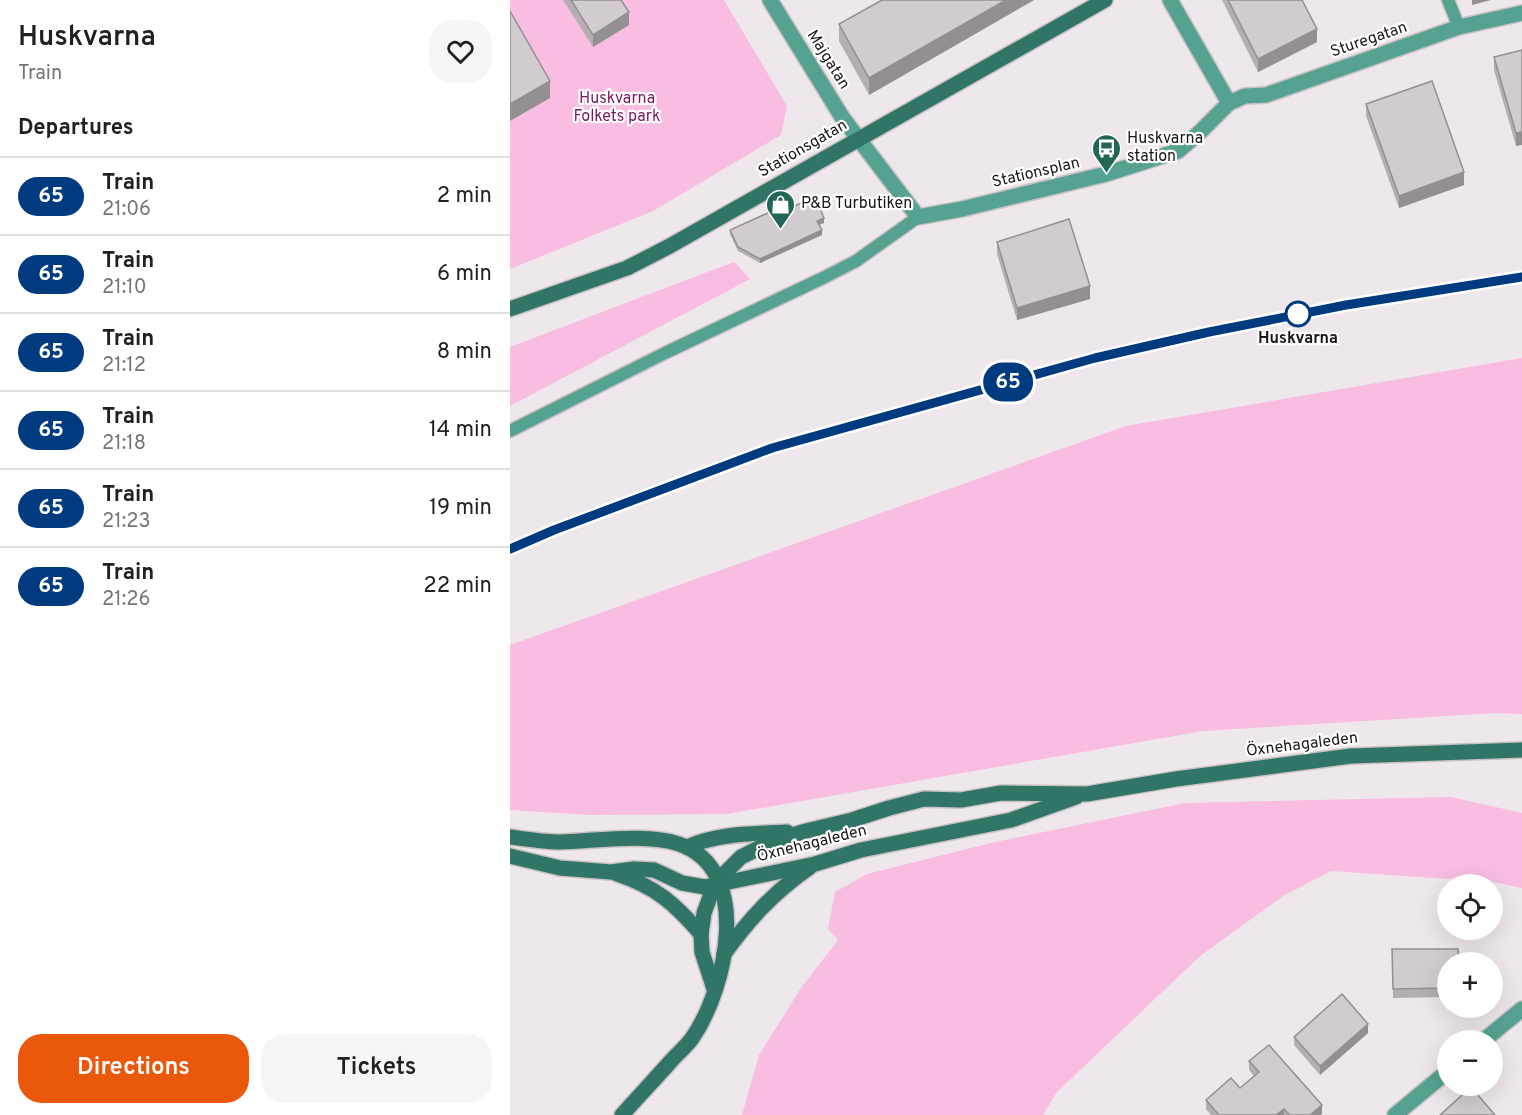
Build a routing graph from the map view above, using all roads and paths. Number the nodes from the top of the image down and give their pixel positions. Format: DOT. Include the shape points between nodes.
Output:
graph roads {
  1 [pos="770,0"];
  2 [pos="1105,0"];
  3 [pos="1170,0"];
  4 [pos="1448,0"];
  5 [pos="1522,13"];
  6 [pos="1459,27"];
  7 [pos="1228,103"];
  8 [pos="858,139"];
  9 [pos="918,217"];
  10 [pos="510,309"];
  11 [pos="510,431"];
  12 [pos="1522,750"];
  13 [pos="1087,794"];
  14 [pos="806,831"];
  15 [pos="510,837"];
  16 [pos="687,847"];
  17 [pos="510,856"];
  18 [pos="815,864"];
  19 [pos="611,872"];
  20 [pos="719,884"];
  21 [pos="701,934"];
  22 [pos="723,955"];
  23 [pos="714,989"];
  24 [pos="1522,1009"];
  25 [pos="1496,1030"];
  26 [pos="1437,1080"];
  27 [pos="622,1115"];
  28 [pos="1395,1115"];
  1 -- 8 [label="street, Majgatan"];
  2 -- 8 [label="street, Stationsgatan"];
  3 -- 7 [label="street"];
  4 -- 6 [label="lane"];
  5 -- 6 [label="street, Sturegatan"];
  6 -- 7 [label="street, Sturegatan" via="1266,95 1245,96"];
  7 -- 9 [label="street, Stationsplan" via="1178,151 1106,174"];
  8 -- 9 [label="street"];
  8 -- 10 [label="street, Stationsgatan" via="627,268"];
  9 -- 11 [label="lane" via="856,261"];
  12 -- 13 [label="street, Öxnehagaleden" via="1352,756"];
  13 -- 14 [label="street, Öxnehagaleden" via="1001,793 961,800 924,799"];
  13 -- 18 [label="street, Öxnehagaleden" via="1011,820 861,850"];
  14 -- 16 [label="street, Öxnehagaleden" via="725,835"];
  14 -- 20 [label="street, Öxnehagaleden" via="741,857"];
  15 -- 16 [label="street" via="557,842 656,839"];
  16 -- 20 [label="street" via="706,860"];
  17 -- 19 [label="street, Öxnehagaleden" via="560,868"];
  18 -- 20 [label="street, Öxnehagaleden"];
  18 -- 22 [label="street" via="770,898"];
  19 -- 20 [label="street, Öxnehagaleden" via="654,870 682,883 705,887"];
  19 -- 21 [label="street" via="640,882 667,898"];
  20 -- 21 [label="street" via="704,913"];
  20 -- 22 [label="street" via="726,902"];
  21 -- 23 [label="street" via="702,952"];
  22 -- 23 [label="street"];
  23 -- 27 [label="street" via="692,1039"];
  24 -- 25 [label="street"];
  26 -- 28 [label="street"];
}
